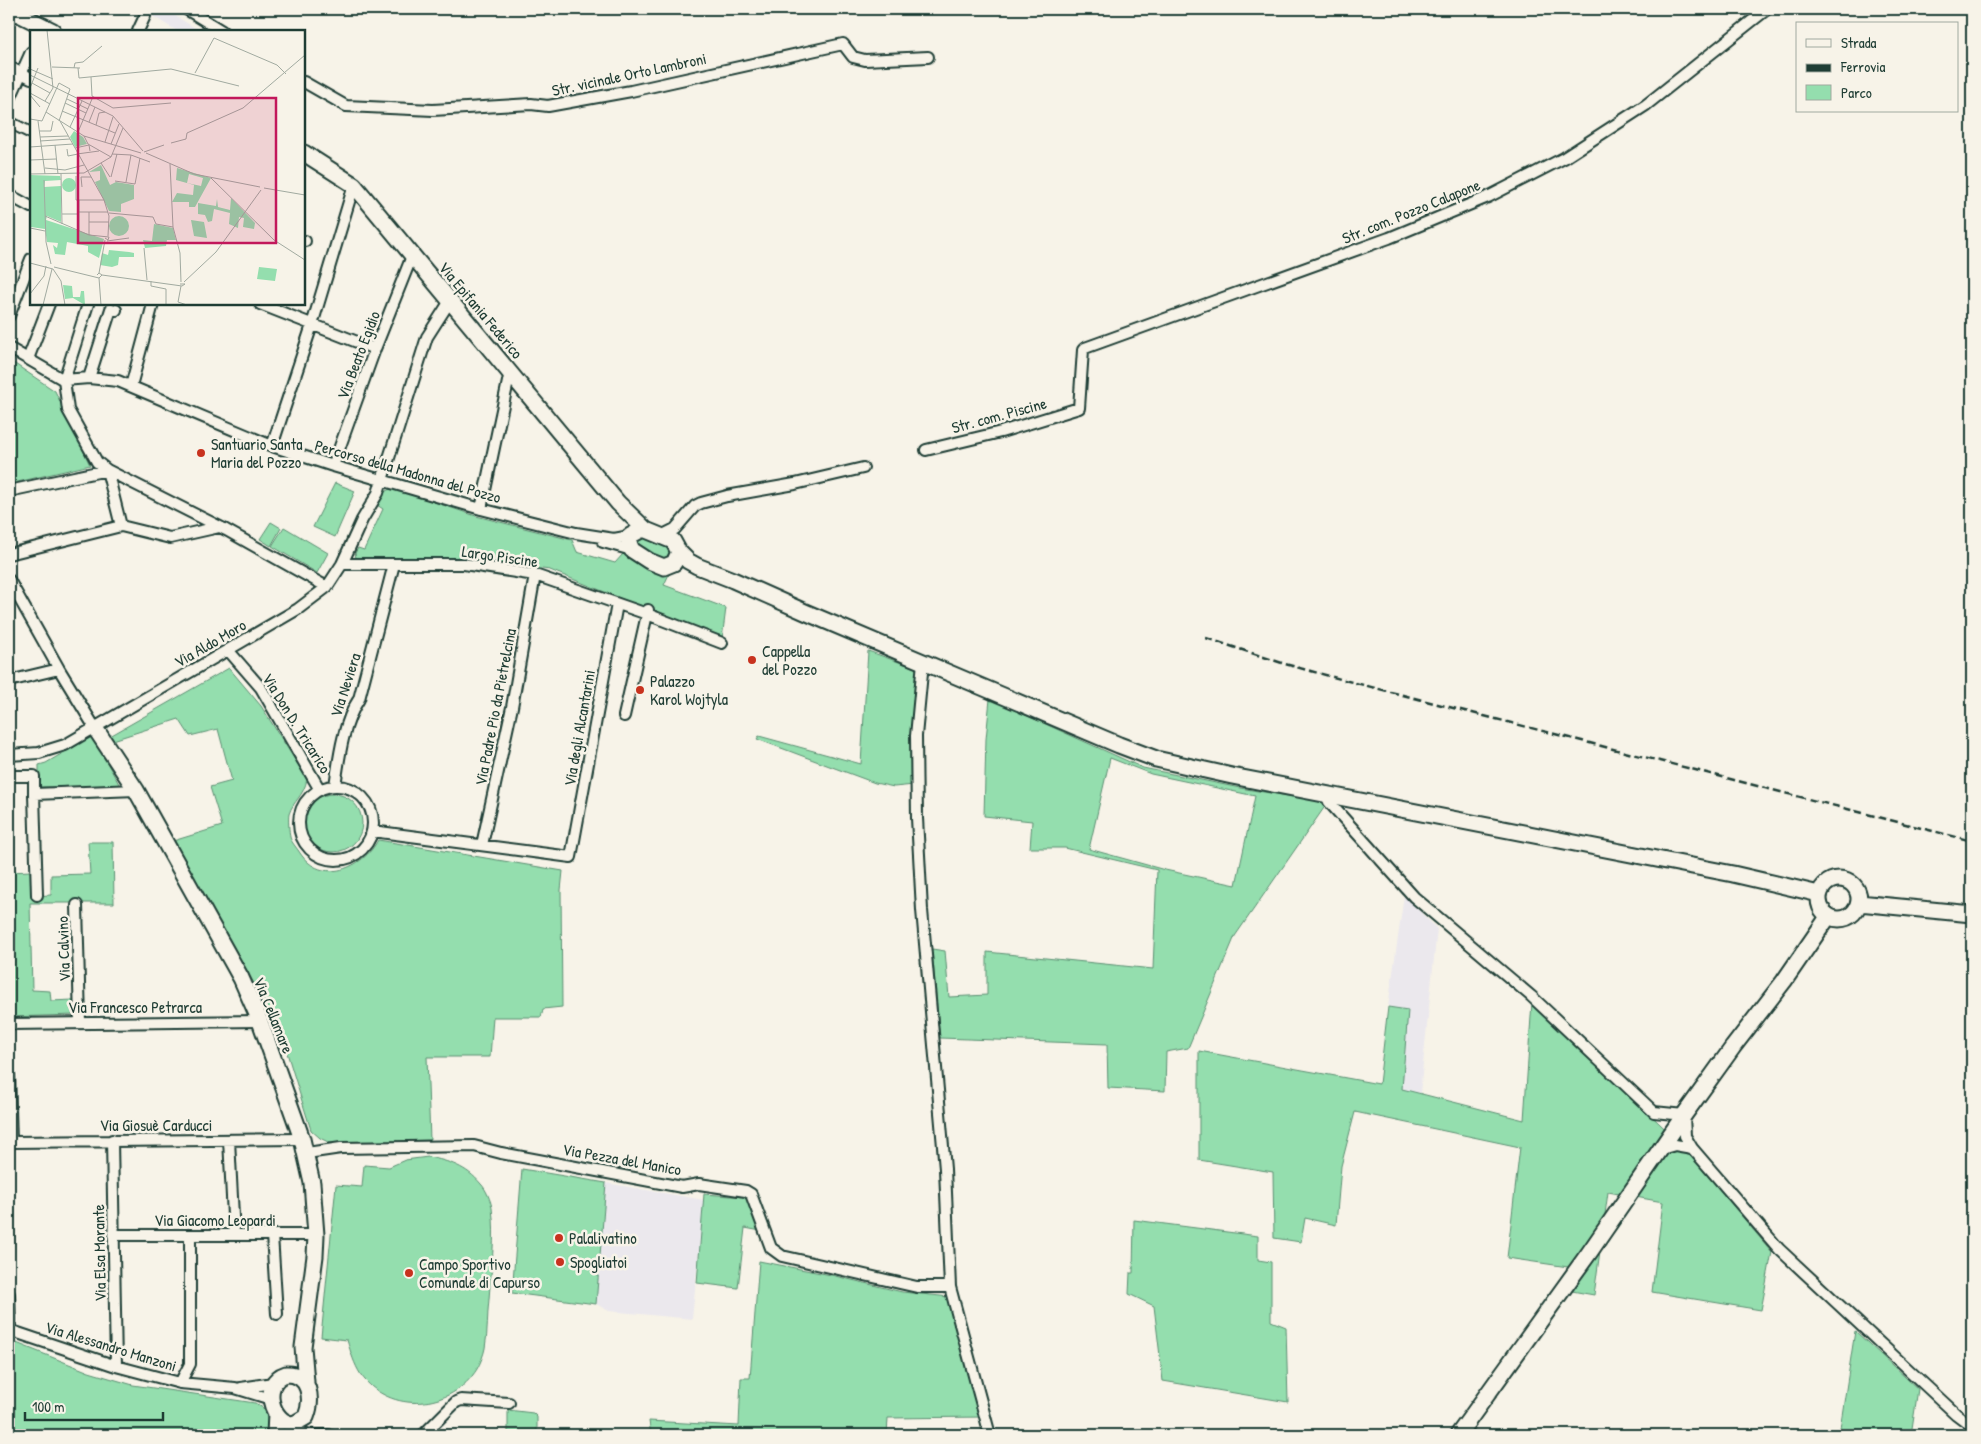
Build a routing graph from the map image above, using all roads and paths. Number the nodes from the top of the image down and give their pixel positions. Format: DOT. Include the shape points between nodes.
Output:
graph roads {
  1 [pos="186,9"];
  2 [pos="1767,9"];
  3 [pos="9,10"];
  4 [pos="145,16"];
  5 [pos="45,29"];
  6 [pos="138,30"];
  7 [pos="220,30"];
  8 [pos="30,57"];
  9 [pos="928,57"];
  10 [pos="9,67"];
  11 [pos="26,76"];
  12 [pos="305,83"];
  13 [pos="9,101"];
  14 [pos="9,122"];
  15 [pos="30,132"];
  16 [pos="305,154"];
  17 [pos="354,185"];
  18 [pos="9,195"];
  19 [pos="30,206"];
  20 [pos="412,256"];
  21 [pos="30,262"];
  22 [pos="450,301"];
  23 [pos="49,305"];
  24 [pos="88,305"];
  25 [pos="153,305"];
  26 [pos="262,305"];
  27 [pos="116,310"];
  28 [pos="9,316"];
  29 [pos="312,325"];
  30 [pos="9,348"];
  31 [pos="375,349"];
  32 [pos="28,360"];
  33 [pos="510,372"];
  34 [pos="89,378"];
  35 [pos="64,380"];
  36 [pos="131,386"];
  37 [pos="1079,408"];
  38 [pos="272,446"];
  39 [pos="926,450"];
  40 [pos="333,466"];
  41 [pos="863,468"];
  42 [pos="107,470"];
  43 [pos="383,481"];
  44 [pos="9,491"];
  45 [pos="481,509"];
  46 [pos="688,516"];
  47 [pos="121,526"];
  48 [pos="219,527"];
  49 [pos="662,536"];
  50 [pos="635,538"];
  51 [pos="9,554"];
  52 [pos="676,555"];
  53 [pos="342,564"];
  54 [pos="394,564"];
  55 [pos="535,575"];
  56 [pos="9,580"];
  57 [pos="327,588"];
  58 [pos="617,604"];
  59 [pos="648,612"];
  60 [pos="722,643"];
  61 [pos="228,650"];
  62 [pos="923,662"];
  63 [pos="59,669"];
  64 [pos="9,681"];
  65 [pos="624,716"];
  66 [pos="95,728"];
  67 [pos="9,755"];
  68 [pos="9,776"];
  69 [pos="335,786"];
  70 [pos="136,790"];
  71 [pos="320,790"];
  72 [pos="34,794"];
  73 [pos="1326,794"];
  74 [pos="372,832"];
  75 [pos="482,845"];
  76 [pos="1819,894"];
  77 [pos="37,895"];
  78 [pos="1859,903"];
  79 [pos="77,905"];
  80 [pos="1972,914"];
  81 [pos="1828,917"];
  82 [pos="260,1021"];
  83 [pos="80,1022"];
  84 [pos="9,1024"];
  85 [pos="9,1074"];
  86 [pos="1684,1115"];
  87 [pos="112,1140"];
  88 [pos="229,1140"];
  89 [pos="10,1144"];
  90 [pos="304,1146"];
  91 [pos="1692,1148"];
  92 [pos="1661,1149"];
  93 [pos="234,1235"];
  94 [pos="272,1235"];
  95 [pos="316,1235"];
  96 [pos="114,1236"];
  97 [pos="190,1236"];
  98 [pos="950,1287"];
  99 [pos="9,1294"];
  100 [pos="277,1314"];
  101 [pos="9,1330"];
  102 [pos="303,1347"];
  103 [pos="116,1366"];
  104 [pos="286,1374"];
  105 [pos="180,1382"];
  106 [pos="306,1382"];
  107 [pos="273,1383"];
  108 [pos="235,1388"];
  109 [pos="509,1403"];
  110 [pos="274,1406"];
  111 [pos="297,1422"];
  112 [pos="1972,1426"];
  113 [pos="275,1435"];
  114 [pos="280,1435"];
  115 [pos="314,1435"];
  116 [pos="329,1435"];
  117 [pos="423,1435"];
  118 [pos="990,1435"];
  119 [pos="1458,1435"];
  1 -- 7 [label="street"];
  2 -- 37 [label="street, Str. com. Pozzo Calapone" via="1646,105 1564,158 1488,197 1389,238 1085,348"];
  3 -- 5 [label="main road"];
  4 -- 6 [label="street"];
  8 -- 11 [label="street"];
  9 -- 12 [label="street, Str. vicinale Orto Lambroni" via="865,60 853,57 843,44 548,106 531,104 434,110 346,106"];
  10 -- 11 [label="street"];
  11 -- 13 [label="street"];
  14 -- 15 [label="street"];
  16 -- 17 [label="main road, Via Epifania Federico"];
  17 -- 20 [label="main road, Via Epifania Federico"];
  17 -- 29 [label="street"];
  18 -- 19 [label="street"];
  20 -- 22 [label="main road, Via Epifania Federico"];
  20 -- 31 [label="street, Via Beato Egidio"];
  21 -- 28 [label="street"];
  22 -- 33 [label="main road, Via Epifania Federico"];
  22 -- 43 [label="street, Via Aldo Moro" via="427,337"];
  23 -- 32 [label="street"];
  24 -- 35 [label="street"];
  25 -- 36 [label="street"];
  26 -- 29 [label="street"];
  27 -- 34 [label="street" via="111,309"];
  29 -- 31 [label="street"];
  29 -- 38 [label="street"];
  30 -- 32 [label="street"];
  31 -- 40 [label="street, Via Beato Egidio"];
  32 -- 35 [label="street"];
  33 -- 45 [label="street"];
  33 -- 50 [label="main road, Via Epifania Federico" via="618,504"];
  34 -- 35 [label="street, Percorso della Madonna del Pozzo"];
  34 -- 36 [label="street, Percorso della Madonna del Pozzo"];
  35 -- 42 [label="street" via="68,410 97,462"];
  36 -- 38 [label="street, Percorso della Madonna del Pozzo"];
  37 -- 39 [label="street, Str. com. Piscine"];
  38 -- 40 [label="street, Percorso della Madonna del Pozzo"];
  40 -- 43 [label="street, Percorso della Madonna del Pozzo"];
  41 -- 46 [label="street" via="727,496 695,506"];
  42 -- 44 [label="street"];
  42 -- 47 [label="street"];
  42 -- 48 [label="street"];
  43 -- 45 [label="street, Percorso della Madonna del Pozzo"];
  43 -- 53 [label="street, Via Aldo Moro"];
  45 -- 50 [label="street, Percorso della Madonna del Pozzo" via="576,533"];
  46 -- 49 [label="street"];
  46 -- 52 [label="street" via="678,536"];
  47 -- 48 [label="street" via="170,538"];
  47 -- 51 [label="street"];
  48 -- 57 [label="street"];
  49 -- 50 [label="main road"];
  49 -- 52 [label="main road" via="673,541"];
  50 -- 52 [label="main road" via="657,565 664,567"];
  52 -- 62 [label="main road"];
  53 -- 54 [label="street, Largo Piscine"];
  53 -- 57 [label="street, Via Aldo Moro"];
  54 -- 55 [label="street, Largo Piscine" via="464,564"];
  54 -- 69 [label="street, Via Neviera" via="359,699 352,710"];
  55 -- 58 [label="street, Largo Piscine"];
  55 -- 75 [label="street, Via Padre Pio da Pietrelcina" via="512,707"];
  56 -- 63 [label="street"];
  57 -- 61 [label="street, Via Aldo Moro"];
  58 -- 59 [label="street, Largo Piscine"];
  58 -- 75 [label="street, Via degli Alcantarini" via="571,857"];
  59 -- 60 [label="street, Largo Piscine"];
  59 -- 65 [label="street"];
  61 -- 66 [label="street, Via Aldo Moro"];
  61 -- 71 [label="street, Via Don D. Tricarico" via="261,688"];
  62 -- 73 [label="main road" via="1156,759"];
  62 -- 98 [label="street" via="916,736 918,818 922,910 945,1169"];
  63 -- 64 [label="street"];
  63 -- 66 [label="street"];
  66 -- 67 [label="street, Via Aldo Moro" via="65,745 39,753"];
  66 -- 70 [label="main road, Via Cellamare"];
  68 -- 72 [label="street" via="34,776"];
  69 -- 71 [label="street"];
  69 -- 74 [label="street" via="351,790 365,800 373,820"];
  70 -- 72 [label="street"];
  70 -- 82 [label="main road, Via Cellamare" via="241,978"];
  71 -- 74 [label="street" via="310,796 298,819 299,832 312,853 323,859 348,859 368,843"];
  72 -- 77 [label="street"];
  73 -- 76 [label="main road" via="1734,874"];
  73 -- 86 [label="street" via="1329,802 1414,897 1531,996 1654,1112"];
  74 -- 75 [label="street"];
  76 -- 78 [label="main road" via="1828,882 1843,880 1856,888"];
  76 -- 81 [label="main road" via="1819,904"];
  78 -- 80 [label="main road"];
  78 -- 81 [label="main road" via="1847,918"];
  79 -- 83 [label="street, Via Calvino"];
  81 -- 86 [label="main road"];
  82 -- 83 [label="street, Via Francesco Petrarca"];
  82 -- 90 [label="main road, Via Cellamare"];
  83 -- 84 [label="street, Via Francesco Petrarca"];
  85 -- 89 [label="street"];
  86 -- 91 [label="street" via="1686,1136"];
  86 -- 92 [label="main road"];
  87 -- 88 [label="street, Via Giosuè Carducci"];
  87 -- 89 [label="street, Via Giosuè Carducci"];
  87 -- 96 [label="street, Via Elsa Morante"];
  88 -- 90 [label="street, Via Giosuè Carducci"];
  88 -- 93 [label="street"];
  90 -- 95 [label="main road, Via Cellamare" via="312,1183"];
  90 -- 98 [label="street, Via Pezza del Manico" via="474,1146 682,1186 699,1184 746,1191 751,1194 771,1248 782,1256 917,1287"];
  91 -- 92 [label="street" via="1675,1145"];
  91 -- 112 [label="street" via="1779,1249"];
  92 -- 119 [label="main road"];
  93 -- 94 [label="street, Via Giacomo Leopardi"];
  93 -- 97 [label="street, Via Giacomo Leopardi"];
  94 -- 95 [label="street, Via Giacomo Leopardi"];
  94 -- 100 [label="street"];
  95 -- 102 [label="main road, Via Cellamare"];
  96 -- 97 [label="street, Via Giacomo Leopardi"];
  96 -- 103 [label="street, Via Elsa Morante"];
  97 -- 105 [label="street" via="190,1364"];
  98 -- 118 [label="street"];
  99 -- 101 [label="street"];
  101 -- 103 [label="street, Via Alessandro Manzoni"];
  102 -- 104 [label="main road, Via Cellamare"];
  102 -- 106 [label="main road, Via Cellamare"];
  103 -- 105 [label="street, Via Alessandro Manzoni"];
  104 -- 106 [label="main road" via="297,1375"];
  104 -- 107 [label="main road, Via Cellamare"];
  105 -- 108 [label="street, Via Alessandro Manzoni"];
  106 -- 111 [label="main road, Via Cellamare" via="308,1408"];
  107 -- 108 [label="street, Via Alessandro Manzoni"];
  107 -- 110 [label="main road" via="270,1394"];
  108 -- 110 [label="street, Via Alessandro Manzoni"];
  109 -- 117 [label="street" via="461,1400"];
  110 -- 111 [label="main road" via="281,1420"];
  110 -- 113 [label="main road"];
  111 -- 114 [label="main road"];
  111 -- 115 [label="street" via="295,1430"];
  115 -- 116 [label="street"];
}
